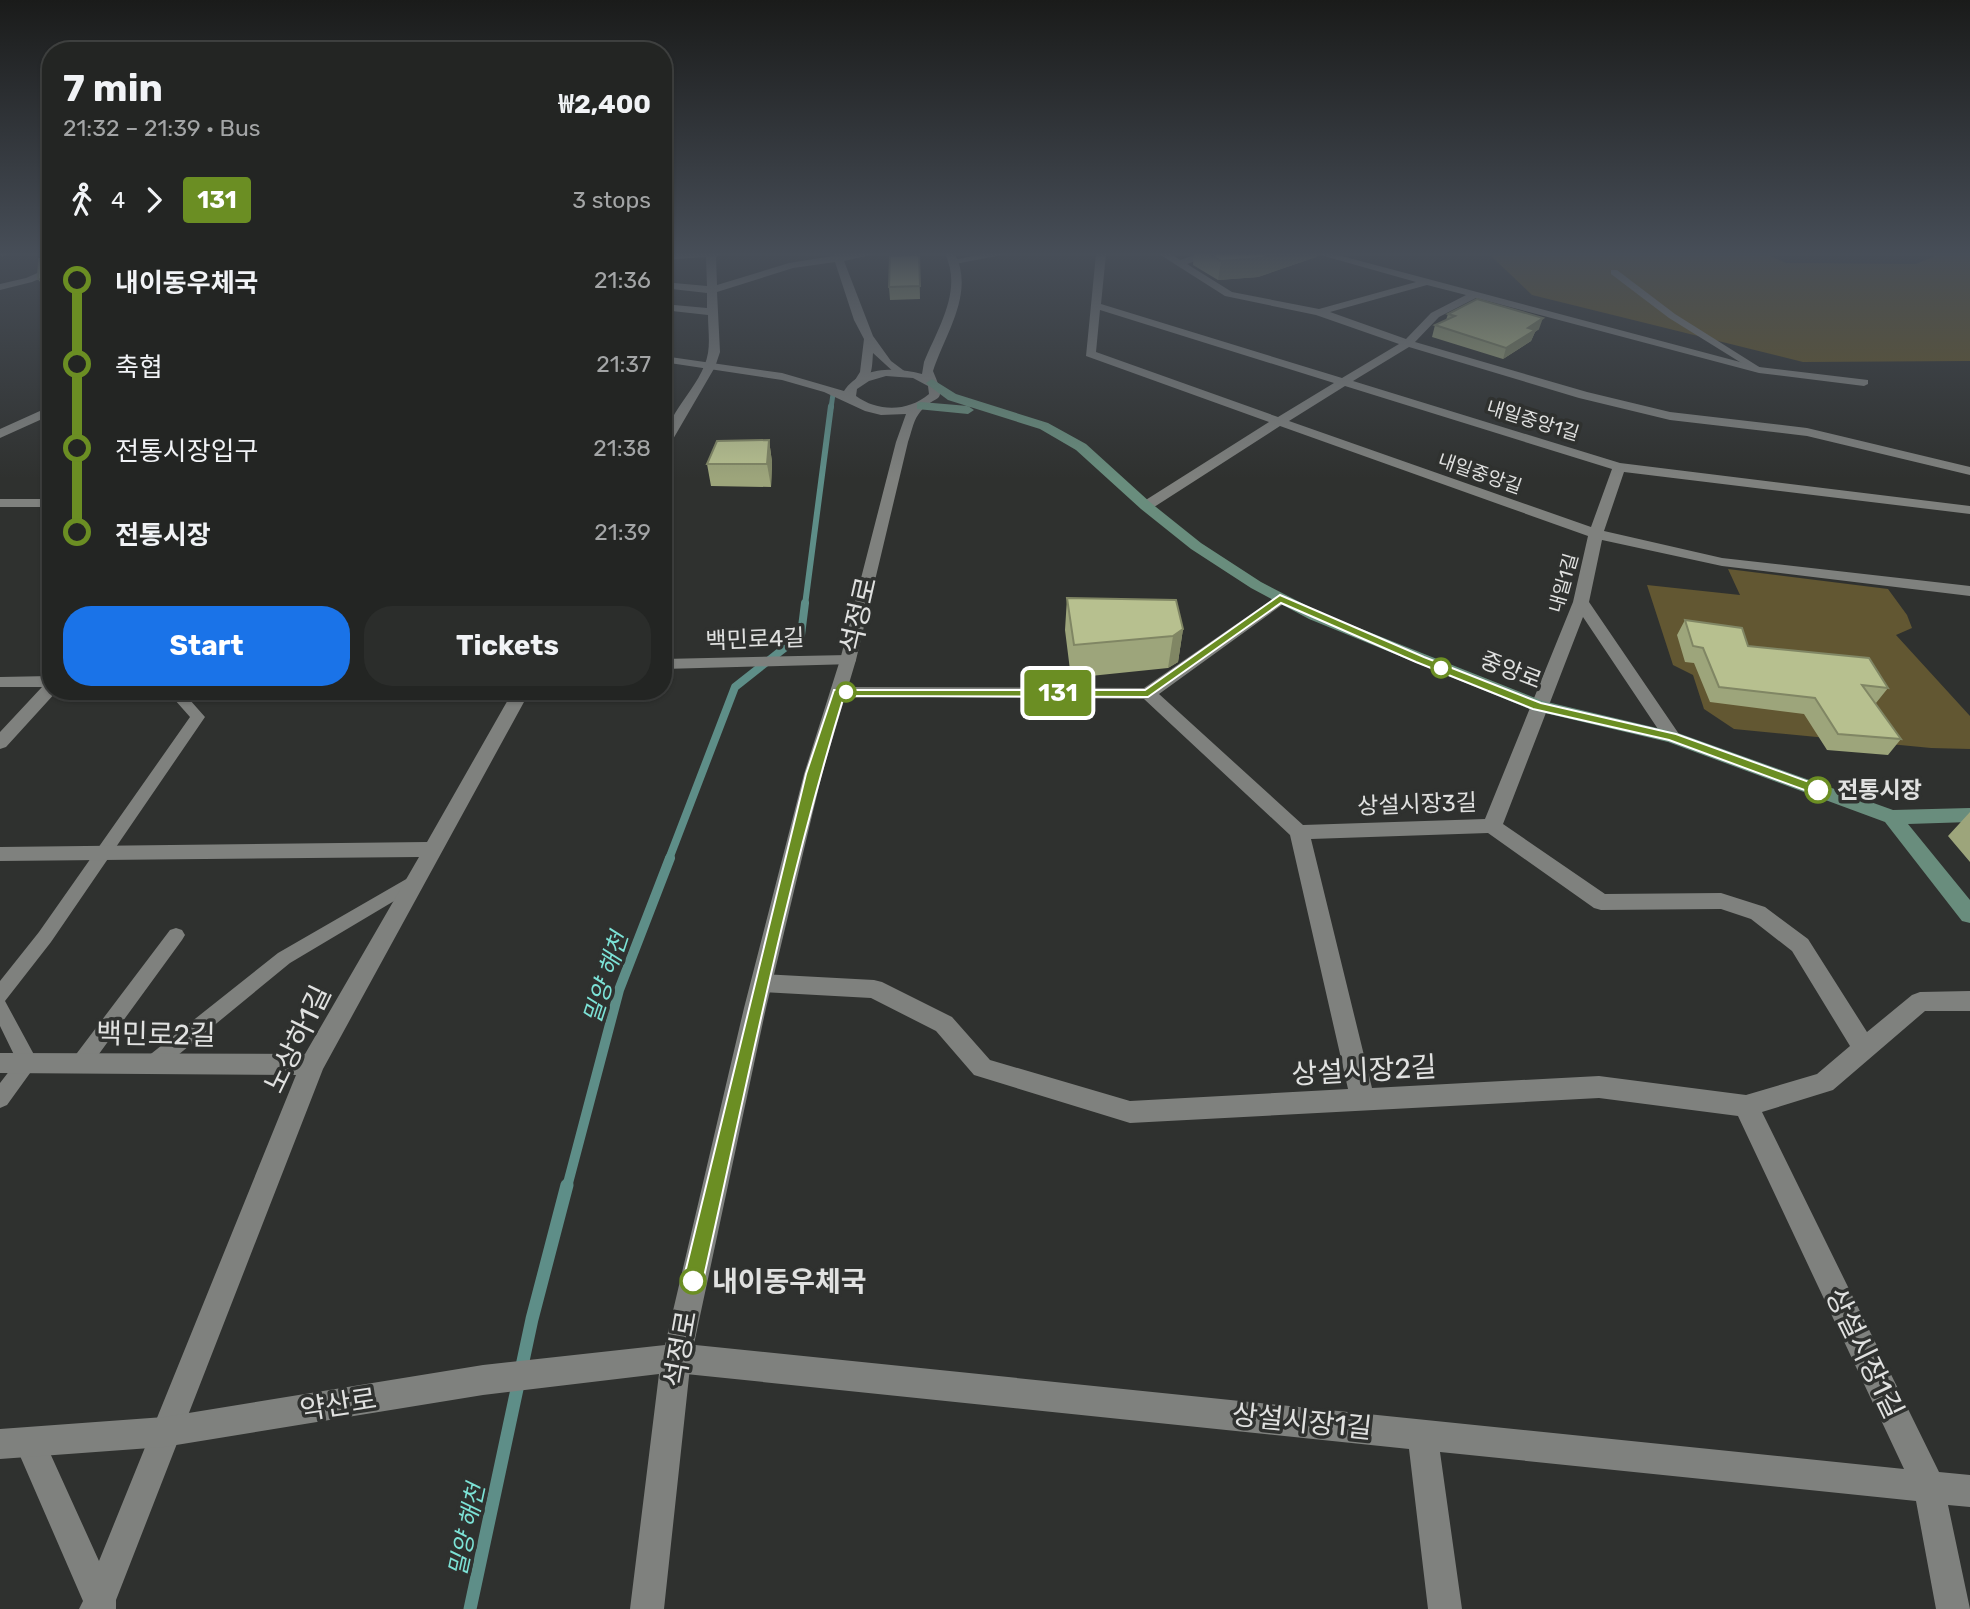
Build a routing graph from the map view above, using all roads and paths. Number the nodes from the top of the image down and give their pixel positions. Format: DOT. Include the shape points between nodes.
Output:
graph roads {
  1 [pos="714,329"];
  2 [pos="864,329"];
  3 [pos="942,329"];
  4 [pos="1094,329"];
  5 [pos="1172,329"];
  6 [pos="1368,329"];
  7 [pos="1421,329"];
  8 [pos="1607,329"];
  9 [pos="1693,329"];
  10 [pos="868,341"];
  11 [pos="1408,343"];
  12 [pos="936,345"];
  13 [pos="672,361"];
  14 [pos="709,367"];
  15 [pos="1759,370"];
  16 [pos="901,373"];
  17 [pos="777,377"];
  18 [pos="861,380"];
  19 [pos="1344,382"];
  20 [pos="1864,382"];
  21 [pos="932,383"];
  22 [pos="850,398"];
  23 [pos="921,405"];
  24 [pos="867,408"];
  25 [pos="42,414"];
  26 [pos="1003,415"];
  27 [pos="887,420"];
  28 [pos="1276,423"];
  29 [pos="672,431"];
  30 [pos="0,434"];
  31 [pos="1619,467"];
  32 [pos="1970,471"];
  33 [pos="0,503"];
  34 [pos="42,503"];
  35 [pos="1146,506"];
  36 [pos="1970,510"];
  37 [pos="1596,534"];
  38 [pos="1970,591"];
  39 [pos="1280,599"];
  40 [pos="1581,602"];
  41 [pos="840,660"];
  42 [pos="742,662"];
  43 [pos="672,664"];
  44 [pos="42,681"];
  45 [pos="0,682"];
  46 [pos="839,692"];
  47 [pos="1148,694"];
  48 [pos="42,697"];
  49 [pos="182,700"];
  50 [pos="517,700"];
  51 [pos="1538,706"];
  52 [pos="1672,737"];
  53 [pos="0,743"];
  54 [pos="1970,815"];
  55 [pos="1892,817"];
  56 [pos="1492,826"];
  57 [pos="1299,832"];
  58 [pos="433,849"];
  59 [pos="104,853"];
  60 [pos="0,854"];
  61 [pos="415,880"];
  62 [pos="1970,915"];
  63 [pos="176,935"];
  64 [pos="762,983"];
  65 [pos="2,989"];
  66 [pos="1970,1000"];
  67 [pos="0,1007"];
  68 [pos="1864,1048"];
  69 [pos="27,1062"];
  70 [pos="0,1063"];
  71 [pos="81,1063"];
  72 [pos="154,1063"];
  73 [pos="312,1065"];
  74 [pos="0,1098"];
  75 [pos="1362,1100"];
  76 [pos="1746,1107"];
  77 [pos="676,1358"];
  78 [pos="164,1432"];
  79 [pos="1422,1433"];
  80 [pos="14,1443"];
  81 [pos="1928,1486"];
  82 [pos="1970,1491"];
  83 [pos="99,1606"];
  84 [pos="647,1609"];
  85 [pos="1444,1609"];
  86 [pos="1953,1609"];
  1 -- 14 [label="street" via="715,352"];
  2 -- 10 [label="street"];
  3 -- 12 [label="street"];
  4 -- 28 [label="street, 내일중앙길" via="1090,355"];
  5 -- 19 [label="street, 내일중앙1길"];
  6 -- 11 [label="street, 내일중앙1길"];
  7 -- 11 [label="street"];
  8 -- 15 [label="street"];
  9 -- 15 [label="lane"];
  10 -- 16 [label="street"];
  10 -- 18 [label="street" via="866,372"];
  11 -- 19 [label="street"];
  11 -- 32 [label="street, 내일중앙1길" via="1583,396 1670,416 1807,432"];
  12 -- 16 [label="street"];
  12 -- 21 [label="street" via="928,372"];
  13 -- 14 [label="street"];
  14 -- 17 [label="street"];
  14 -- 29 [label="street"];
  15 -- 20 [label="street"];
  16 -- 18 [label="street"];
  16 -- 21 [label="street"];
  17 -- 18 [label="street"];
  17 -- 22 [label="street"];
  18 -- 22 [label="street" via="852,385"];
  19 -- 28 [label="street"];
  19 -- 31 [label="street, 내일중앙1길"];
  21 -- 23 [label="street, 석정로" via="935,395"];
  21 -- 26 [label="main road" via="951,397"];
  22 -- 24 [label="street"];
  23 -- 24 [label="street" via="895,411"];
  23 -- 26 [label="main road"];
  23 -- 41 [label="street, 석정로" via="898,437"];
  24 -- 27 [label="street"];
  25 -- 30 [label="street"];
  26 -- 35 [label="main road, 중앙로" via="1044,426 1082,447"];
  28 -- 35 [label="street"];
  28 -- 37 [label="street, 내일중앙길"];
  31 -- 36 [label="street, 내일중앙1길"];
  31 -- 37 [label="street, 내일1길"];
  33 -- 34 [label="street"];
  35 -- 39 [label="main road, 중앙로" via="1196,546"];
  37 -- 38 [label="street, 내일중앙길" via="1722,562"];
  37 -- 40 [label="street, 내일1길"];
  39 -- 47 [label="street"];
  39 -- 51 [label="main road, 중앙로"];
  40 -- 51 [label="street, 내일1길"];
  40 -- 52 [label="street"];
  41 -- 42 [label="street, 백민로4길"];
  41 -- 46 [label="street, 석정로"];
  42 -- 43 [label="street, 백민로4길"];
  44 -- 45 [label="street"];
  46 -- 47 [label="street"];
  46 -- 64 [label="street, 석정로" via="813,774"];
  47 -- 57 [label="street"];
  48 -- 53 [label="street"];
  49 -- 59 [label="lane" via="198,717"];
  50 -- 58 [label="street, 노상하1길"];
  51 -- 52 [label="main road, 중앙로"];
  51 -- 56 [label="street, 상설시장3길"];
  52 -- 55 [label="main road, 중앙로"];
  54 -- 55 [label="main road"];
  55 -- 62 [label="main road"];
  56 -- 57 [label="street, 상설시장3길"];
  56 -- 68 [label="street" via="1601,902 1721,901 1758,913 1800,945"];
  57 -- 75 [label="street"];
  58 -- 59 [label="street"];
  58 -- 61 [label="street, 노상하1길"];
  59 -- 60 [label="street"];
  59 -- 65 [label="lane"];
  61 -- 72 [label="lane" via="284,958"];
  61 -- 73 [label="street, 노상하1길"];
  63 -- 71 [label="lane"];
  64 -- 75 [label="street, 상설시장2길" via="874,989 944,1024 982,1068 1130,1112"];
  64 -- 77 [label="street, 석정로"];
  66 -- 68 [label="street, 상설시장2길" via="1920,1002"];
  67 -- 69 [label="lane"];
  68 -- 76 [label="street, 상설시장2길" via="1824,1082"];
  69 -- 70 [label="street, 백민로2길"];
  69 -- 71 [label="street, 백민로2길"];
  69 -- 74 [label="lane"];
  71 -- 72 [label="street, 백민로2길"];
  72 -- 73 [label="street, 백민로2길"];
  73 -- 78 [label="street, 노상하1길"];
  75 -- 76 [label="street, 상설시장2길" via="1599,1087"];
  76 -- 81 [label="street, 상설시장1길"];
  77 -- 78 [label="street, 약산로" via="483,1380"];
  77 -- 79 [label="street, 상설시장1길"];
  77 -- 84 [label="street, 석정로"];
  78 -- 80 [label="street, 약산로"];
  78 -- 83 [label="street, 노상하1길"];
  79 -- 81 [label="street, 상설시장1길"];
  79 -- 85 [label="street"];
  80 -- 83 [label="street"];
  81 -- 82 [label="street, 상설시장1길"];
  81 -- 86 [label="street"];
}
